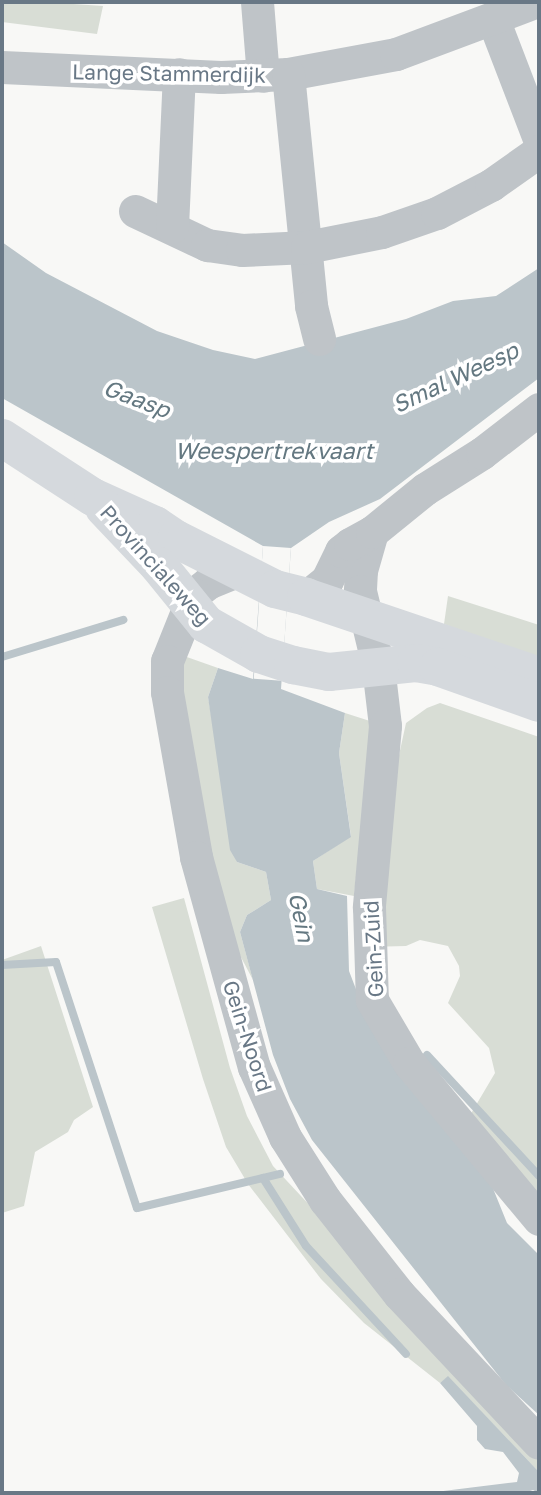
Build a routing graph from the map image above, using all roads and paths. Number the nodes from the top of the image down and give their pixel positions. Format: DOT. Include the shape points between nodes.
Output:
graph roads {
  1 [pos="257,2"];
  2 [pos="527,3"];
  3 [pos="493,19"];
  4 [pos="2,67"];
  5 [pos="179,74"];
  6 [pos="276,75"];
  7 [pos="539,139"];
  8 [pos="539,150"];
  9 [pos="135,211"];
  10 [pos="172,227"];
  11 [pos="307,247"];
  12 [pos="319,339"];
  13 [pos="539,409"];
  14 [pos="5,446"];
  15 [pos="93,497"];
  16 [pos="372,532"];
  17 [pos="273,586"];
  18 [pos="190,602"];
  19 [pos="367,618"];
  20 [pos="378,666"];
  21 [pos="539,676"];
  22 [pos="539,703"];
  23 [pos="539,1219"];
  24 [pos="539,1443"];
  1 -- 6 [label="street"];
  2 -- 3 [label="street, Lange Stammerdijk"];
  3 -- 6 [label="street, Lange Stammerdijk" via="396,54"];
  3 -- 7 [label="street"];
  4 -- 5 [label="street, Lange Stammerdijk"];
  5 -- 6 [label="street, Lange Stammerdijk"];
  5 -- 10 [label="street"];
  6 -- 11 [label="street"];
  8 -- 11 [label="street" via="491,185 437,213 382,232"];
  9 -- 10 [label="street"];
  10 -- 11 [label="street" via="207,245 242,250"];
  11 -- 12 [label="street" via="311,306"];
  13 -- 16 [label="street, Gein-Noord"];
  14 -- 15 [label="main road, Provincialeweg"];
  15 -- 17 [label="main road, Provincialeweg"];
  15 -- 18 [label="main road, Provincialeweg"];
  16 -- 17 [label="street, Gein-Noord" via="341,551 327,580"];
  16 -- 19 [label="street, Gein-Zuid" via="361,570 360,592"];
  17 -- 18 [label="street, Gein-Noord" via="201,588"];
  17 -- 19 [label="main road, Provincialeweg"];
  18 -- 20 [label="main road, Provincialeweg" via="206,624 269,657 329,672"];
  18 -- 24 [label="street, Gein-Noord" via="167,661 172,731 196,857 254,1067 285,1136 325,1199 399,1294"];
  19 -- 20 [label="street, Gein-Zuid"];
  19 -- 21 [label="main road, Provincialeweg"];
  20 -- 22 [label="main road, Provincialeweg" via="416,663 438,667"];
  20 -- 23 [label="street, Gein-Zuid" via="385,726 369,907 372,1000 409,1063"];
}
